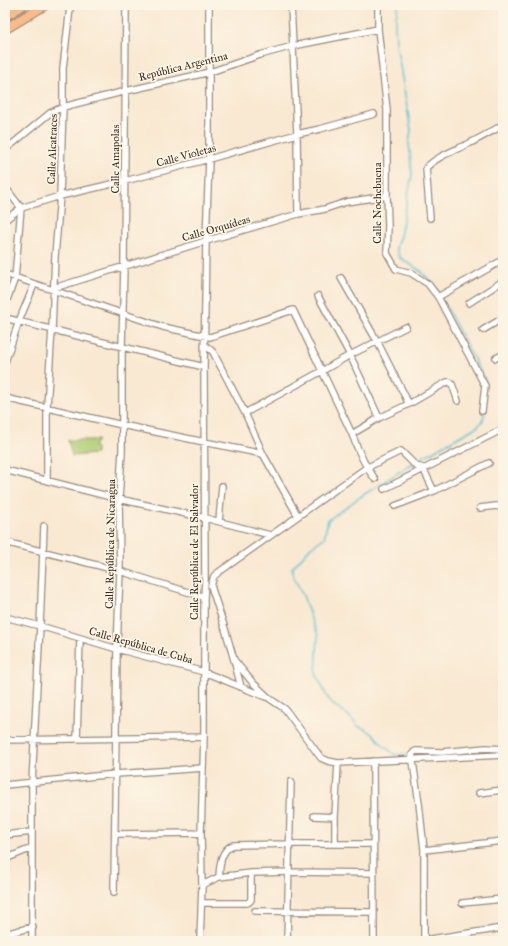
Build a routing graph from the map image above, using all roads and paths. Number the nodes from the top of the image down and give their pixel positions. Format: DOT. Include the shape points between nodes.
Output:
graph roads {
  1 [pos="23,5"];
  2 [pos="45,5"];
  3 [pos="126,5"];
  4 [pos="209,5"];
  5 [pos="291,5"];
  6 [pos="378,5"];
  7 [pos="70,8"];
  8 [pos="5,16"];
  9 [pos="5,29"];
  10 [pos="378,30"];
  11 [pos="293,46"];
  12 [pos="210,72"];
  13 [pos="126,91"];
  14 [pos="63,107"];
  15 [pos="374,114"];
  16 [pos="503,125"];
  17 [pos="297,134"];
  18 [pos="5,150"];
  19 [pos="209,159"];
  20 [pos="125,181"];
  21 [pos="5,186"];
  22 [pos="60,196"];
  23 [pos="387,196"];
  24 [pos="21,208"];
  25 [pos="298,214"];
  26 [pos="430,218"];
  27 [pos="5,220"];
  28 [pos="206,241"];
  29 [pos="503,260"];
  30 [pos="124,266"];
  31 [pos="5,274"];
  32 [pos="15,278"];
  33 [pos="341,278"];
  34 [pos="503,281"];
  35 [pos="34,285"];
  36 [pos="53,289"];
  37 [pos="318,296"];
  38 [pos="438,297"];
  39 [pos="469,303"];
  40 [pos="5,305"];
  41 [pos="123,314"];
  42 [pos="5,318"];
  43 [pos="503,318"];
  44 [pos="19,321"];
  45 [pos="406,327"];
  46 [pos="52,329"];
  47 [pos="483,330"];
  48 [pos="205,336"];
  49 [pos="377,341"];
  50 [pos="205,345"];
  51 [pos="122,347"];
  52 [pos="503,354"];
  53 [pos="350,355"];
  54 [pos="496,358"];
  55 [pos="5,362"];
  56 [pos="204,367"];
  57 [pos="322,371"];
  58 [pos="5,398"];
  59 [pos="458,401"];
  60 [pos="409,404"];
  61 [pos="47,407"];
  62 [pos="482,411"];
  63 [pos="245,413"];
  64 [pos="379,418"];
  65 [pos="122,425"];
  66 [pos="502,431"];
  67 [pos="352,434"];
  68 [pos="205,442"];
  69 [pos="263,454"];
  70 [pos="489,463"];
  71 [pos="366,468"];
  72 [pos="423,468"];
  73 [pos="5,470"];
  74 [pos="47,480"];
  75 [pos="375,480"];
  76 [pos="222,486"];
  77 [pos="384,488"];
  78 [pos="434,491"];
  79 [pos="120,499"];
  80 [pos="395,506"];
  81 [pos="480,508"];
  82 [pos="503,508"];
  83 [pos="298,516"];
  84 [pos="205,518"];
  85 [pos="219,521"];
  86 [pos="44,526"];
  87 [pos="270,536"];
  88 [pos="5,542"];
  89 [pos="43,552"];
  90 [pos="120,571"];
  91 [pos="205,575"];
  92 [pos="214,576"];
  93 [pos="208,585"];
  94 [pos="204,596"];
  95 [pos="5,618"];
  96 [pos="40,626"];
  97 [pos="80,638"];
  98 [pos="117,649"];
  99 [pos="234,660"];
  100 [pos="204,672"];
  101 [pos="241,687"];
  102 [pos="270,699"];
  103 [pos="204,737"];
  104 [pos="116,738"];
  105 [pos="77,739"];
  106 [pos="5,740"];
  107 [pos="35,740"];
  108 [pos="503,748"];
  109 [pos="413,755"];
  110 [pos="503,755"];
  111 [pos="373,761"];
  112 [pos="338,763"];
  113 [pos="203,768"];
  114 [pos="116,774"];
  115 [pos="290,782"];
  116 [pos="32,783"];
  117 [pos="5,785"];
  118 [pos="503,790"];
  119 [pos="478,793"];
  120 [pos="314,816"];
  121 [pos="335,817"];
  122 [pos="32,832"];
  123 [pos="201,833"];
  124 [pos="115,834"];
  125 [pos="5,835"];
  126 [pos="503,841"];
  127 [pos="290,844"];
  128 [pos="335,844"];
  129 [pos="373,844"];
  130 [pos="32,848"];
  131 [pos="424,850"];
  132 [pos="5,858"];
  133 [pos="288,872"];
  134 [pos="251,873"];
  135 [pos="374,873"];
  136 [pos="218,877"];
  137 [pos="202,885"];
  138 [pos="114,892"];
  139 [pos="503,899"];
  140 [pos="202,903"];
  141 [pos="462,903"];
  142 [pos="255,912"];
  143 [pos="288,912"];
  144 [pos="374,912"];
  145 [pos="33,927"];
  146 [pos="503,928"];
  147 [pos="470,932"];
  148 [pos="5,934"];
  149 [pos="424,940"];
  150 [pos="32,941"];
  151 [pos="200,941"];
  152 [pos="287,941"];
  153 [pos="374,941"];
  154 [pos="469,941"];
  1 -- 8 [label="main road"];
  2 -- 9 [label="main road"];
  3 -- 13 [label="street, Calle Amapolas"];
  4 -- 12 [label="street, Calle República de El Salvador"];
  5 -- 11 [label="street"];
  6 -- 10 [label="street, Calle Nochebuena"];
  7 -- 14 [label="street, Calle Alcatraces" via="63,68"];
  10 -- 11 [label="street, República Argentina"];
  10 -- 23 [label="street, Calle Nochebuena" via="387,110"];
  11 -- 12 [label="street, República Argentina"];
  11 -- 17 [label="street"];
  12 -- 13 [label="street, República Argentina"];
  12 -- 19 [label="street, Calle República de El Salvador"];
  13 -- 14 [label="street, República Argentina"];
  13 -- 20 [label="street, Calle Amapolas"];
  14 -- 18 [label="street, República Argentina" via="50,113"];
  14 -- 22 [label="street, Calle Alcatraces"];
  15 -- 17 [label="street, Calle Violetas"];
  16 -- 26 [label="street" via="430,163 426,168"];
  17 -- 19 [label="street, Calle Violetas"];
  17 -- 25 [label="street"];
  19 -- 20 [label="street, Calle Violetas"];
  19 -- 28 [label="street, Calle República de El Salvador"];
  20 -- 22 [label="street, Calle Violetas"];
  20 -- 30 [label="street, Calle Amapolas"];
  21 -- 24 [label="street"];
  22 -- 24 [label="street, Calle Violetas"];
  22 -- 36 [label="street, Calle Alcatraces"];
  23 -- 25 [label="street, Calle Orquídeas" via="346,202"];
  23 -- 38 [label="street, Calle Nochebuena" via="387,253 396,269 411,273 428,284"];
  24 -- 27 [label="street, Calle Violetas"];
  24 -- 32 [label="street"];
  25 -- 28 [label="street, Calle Orquídeas"];
  28 -- 30 [label="street, Calle Orquídeas"];
  28 -- 48 [label="street, Calle República de El Salvador"];
  29 -- 38 [label="street"];
  30 -- 36 [label="street, Calle Orquídeas"];
  30 -- 41 [label="street, Calle Amapolas"];
  31 -- 32 [label="street"];
  32 -- 35 [label="street"];
  32 -- 40 [label="street"];
  33 -- 49 [label="street"];
  34 -- 39 [label="street"];
  35 -- 36 [label="street"];
  35 -- 44 [label="street"];
  36 -- 41 [label="street"];
  36 -- 46 [label="street, Calle Alcatraces"];
  37 -- 53 [label="street"];
  38 -- 62 [label="street, Calle Nochebuena" via="485,386"];
  41 -- 48 [label="street"];
  41 -- 51 [label="street, Calle República de Nicaragua"];
  42 -- 44 [label="street"];
  43 -- 47 [label="street"];
  44 -- 46 [label="street"];
  44 -- 55 [label="street"];
  45 -- 49 [label="street"];
  46 -- 51 [label="street"];
  46 -- 61 [label="street, Calle Alcatraces"];
  48 -- 50 [label="street, Calle República de El Salvador"];
  48 -- 57 [label="street" via="210,337 293,310"];
  49 -- 53 [label="street"];
  49 -- 60 [label="street"];
  50 -- 56 [label="street, Calle República de El Salvador"];
  50 -- 63 [label="street" via="213,352"];
  51 -- 56 [label="street"];
  51 -- 65 [label="street, Calle República de Nicaragua"];
  52 -- 54 [label="street"];
  53 -- 57 [label="street"];
  53 -- 64 [label="street"];
  56 -- 68 [label="street, Calle República de El Salvador"];
  57 -- 63 [label="street"];
  57 -- 67 [label="street"];
  58 -- 61 [label="street"];
  59 -- 60 [label="street" via="452,384 447,382"];
  60 -- 64 [label="street"];
  61 -- 65 [label="street"];
  61 -- 74 [label="street, Calle Alcatraces"];
  63 -- 69 [label="street"];
  64 -- 67 [label="street"];
  65 -- 68 [label="street"];
  65 -- 79 [label="street, Calle República de Nicaragua"];
  66 -- 72 [label="street"];
  67 -- 71 [label="street"];
  68 -- 69 [label="street"];
  68 -- 84 [label="street, Calle República de El Salvador"];
  69 -- 83 [label="street"];
  70 -- 78 [label="street"];
  71 -- 72 [label="street" via="401,451 416,466"];
  71 -- 75 [label="street"];
  71 -- 83 [label="street"];
  72 -- 77 [label="street"];
  72 -- 78 [label="street"];
  73 -- 74 [label="street"];
  74 -- 79 [label="street"];
  76 -- 85 [label="street"];
  78 -- 80 [label="street"];
  79 -- 84 [label="street"];
  79 -- 90 [label="street, Calle República de Nicaragua"];
  81 -- 82 [label="street"];
  83 -- 87 [label="street"];
  84 -- 85 [label="street"];
  84 -- 91 [label="street, Calle República de El Salvador"];
  85 -- 87 [label="street"];
  86 -- 89 [label="street"];
  87 -- 92 [label="street"];
  88 -- 89 [label="street"];
  89 -- 90 [label="street"];
  89 -- 96 [label="street"];
  90 -- 94 [label="street"];
  90 -- 98 [label="street, Calle República de Nicaragua"];
  91 -- 92 [label="street" via="209,578"];
  91 -- 93 [label="street, Calle República de El Salvador"];
  92 -- 93 [label="street"];
  93 -- 94 [label="street, Calle República de El Salvador"];
  93 -- 99 [label="street"];
  94 -- 100 [label="street, Calle República de El Salvador"];
  95 -- 96 [label="street, Calle República de Cuba"];
  96 -- 97 [label="street, Calle República de Cuba"];
  96 -- 107 [label="street"];
  97 -- 98 [label="street, Calle República de Cuba"];
  97 -- 105 [label="street"];
  98 -- 100 [label="street, Calle República de Cuba"];
  98 -- 104 [label="street, Calle República de Nicaragua"];
  99 -- 101 [label="street"];
  99 -- 102 [label="street"];
  100 -- 101 [label="street, Calle República de Cuba"];
  100 -- 103 [label="street, Calle República de El Salvador"];
  101 -- 102 [label="street, Calle República de Cuba"];
  102 -- 112 [label="street" via="285,709 321,758"];
  103 -- 104 [label="street"];
  103 -- 113 [label="street, Calle República de El Salvador"];
  104 -- 105 [label="street"];
  104 -- 114 [label="street, Calle República de Nicaragua"];
  105 -- 107 [label="street"];
  106 -- 107 [label="street"];
  107 -- 116 [label="street"];
  108 -- 109 [label="street" via="416,751"];
  109 -- 110 [label="street"];
  109 -- 111 [label="street"];
  109 -- 131 [label="street"];
  111 -- 112 [label="street"];
  111 -- 129 [label="street"];
  112 -- 121 [label="street"];
  113 -- 114 [label="street"];
  113 -- 123 [label="street, Calle República de El Salvador"];
  114 -- 116 [label="street"];
  114 -- 124 [label="street, Calle República de Nicaragua"];
  115 -- 127 [label="street"];
  116 -- 117 [label="street"];
  116 -- 122 [label="street"];
  118 -- 119 [label="street"];
  120 -- 121 [label="street"];
  121 -- 128 [label="street"];
  122 -- 125 [label="street"];
  122 -- 130 [label="street"];
  123 -- 124 [label="street"];
  123 -- 137 [label="street, Calle República de El Salvador"];
  124 -- 138 [label="street, Calle República de Nicaragua"];
  126 -- 131 [label="street"];
  127 -- 128 [label="street"];
  127 -- 133 [label="street"];
  127 -- 136 [label="street" via="228,847 220,864"];
  128 -- 129 [label="street"];
  129 -- 135 [label="street"];
  130 -- 132 [label="street"];
  130 -- 145 [label="street"];
  131 -- 149 [label="street"];
  133 -- 134 [label="street"];
  133 -- 135 [label="street"];
  133 -- 143 [label="street"];
  134 -- 136 [label="street"];
  134 -- 140 [label="street" via="249,902"];
  135 -- 144 [label="street"];
  136 -- 137 [label="street"];
  137 -- 140 [label="street, Calle República de El Salvador"];
  139 -- 141 [label="street"];
  140 -- 151 [label="street, Calle República de El Salvador"];
  142 -- 143 [label="street"];
  143 -- 144 [label="street"];
  143 -- 152 [label="street"];
  144 -- 153 [label="street"];
  145 -- 148 [label="street"];
  145 -- 150 [label="street"];
  146 -- 147 [label="street"];
  147 -- 149 [label="street"];
  147 -- 154 [label="street"];
}
